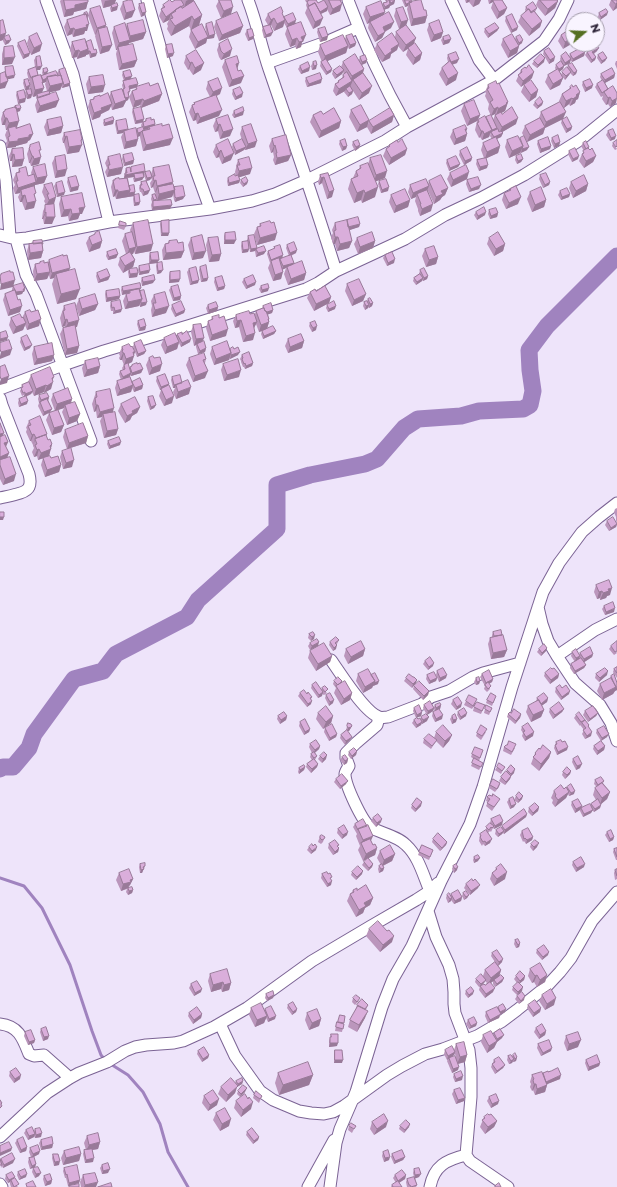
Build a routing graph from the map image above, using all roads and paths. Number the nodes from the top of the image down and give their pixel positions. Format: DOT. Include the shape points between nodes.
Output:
graph roads {
  1 [pos="46,0"];
  2 [pos="147,0"];
  3 [pos="248,0"];
  4 [pos="348,0"];
  5 [pos="450,0"];
  6 [pos="565,3"];
  7 [pos="358,28"];
  8 [pos="267,63"];
  9 [pos="494,80"];
  10 [pos="617,110"];
  11 [pos="407,127"];
  12 [pos="0,146"];
  13 [pos="307,180"];
  14 [pos="210,209"];
  15 [pos="109,222"];
  16 [pos="9,237"];
  17 [pos="336,271"];
  18 [pos="63,365"];
  19 [pos="0,389"];
  20 [pos="0,398"];
  21 [pos="91,441"];
  22 [pos="0,498"];
  23 [pos="617,503"];
  24 [pos="538,607"];
  25 [pos="617,619"];
  26 [pos="557,656"];
  27 [pos="331,660"];
  28 [pos="520,663"];
  29 [pos="379,717"];
  30 [pos="617,741"];
  31 [pos="441,881"];
  32 [pos="430,891"];
  33 [pos="617,892"];
  34 [pos="428,911"];
  35 [pos="0,1024"];
  36 [pos="220,1024"];
  37 [pos="466,1040"];
  38 [pos="70,1078"];
  39 [pos="352,1101"];
  40 [pos="340,1129"];
  41 [pos="0,1137"];
  42 [pos="466,1155"];
  43 [pos="0,1184"];
  44 [pos="2,1187"];
  45 [pos="308,1187"];
  46 [pos="330,1187"];
  47 [pos="430,1187"];
  48 [pos="508,1187"];
  1 -- 15 [label="street" via="74,74"];
  2 -- 14 [label="street" via="192,158"];
  3 -- 8 [label="street"];
  4 -- 7 [label="street"];
  5 -- 9 [label="street" via="479,60"];
  6 -- 9 [label="street" via="544,40"];
  7 -- 8 [label="street"];
  7 -- 11 [label="street"];
  8 -- 13 [label="street"];
  9 -- 11 [label="street"];
  10 -- 17 [label="street" via="580,140 524,175 405,239"];
  11 -- 13 [label="street" via="368,150"];
  12 -- 16 [label="street" via="6,180"];
  13 -- 14 [label="street" via="252,201"];
  13 -- 17 [label="street"];
  14 -- 15 [label="street"];
  15 -- 16 [label="street" via="38,236"];
  16 -- 18 [label="street" via="36,294"];
  17 -- 18 [label="street" via="306,288"];
  18 -- 19 [label="street"];
  18 -- 21 [label="street"];
  20 -- 22 [label="street" via="30,481 25,492"];
  23 -- 24 [label="street" via="582,532 550,577"];
  24 -- 26 [label="street" via="548,641"];
  24 -- 28 [label="street"];
  25 -- 26 [label="street" via="595,630"];
  26 -- 30 [label="street" via="575,683 603,710"];
  27 -- 29 [label="street" via="368,710"];
  28 -- 29 [label="street" via="482,673 449,691 431,697 422,704 388,717"];
  28 -- 31 [label="street" via="470,824"];
  29 -- 32 [label="street" via="377,725 346,753 349,766 345,774 349,789 359,813 369,826 410,848"];
  31 -- 32 [label="street"];
  31 -- 34 [label="street"];
  32 -- 36 [label="street" via="312,961 247,1008"];
  33 -- 37 [label="street" via="592,921 571,958 547,986 501,1022"];
  34 -- 37 [label="street" via="449,965 453,979 454,1013"];
  34 -- 39 [label="street" via="393,979"];
  35 -- 38 [label="street" via="15,1030 22,1038 29,1054 44,1055"];
  36 -- 38 [label="street" via="178,1042 135,1047"];
  36 -- 39 [label="street" via="234,1056 260,1091 273,1100 299,1111 324,1114"];
  37 -- 39 [label="street" via="414,1059"];
  37 -- 42 [label="street" via="471,1068 471,1097"];
  38 -- 41 [label="street" via="47,1093"];
  39 -- 40 [label="street"];
  40 -- 45 [label="street"];
  40 -- 46 [label="street"];
  42 -- 47 [label="street" via="439,1167 434,1173"];
  42 -- 48 [label="street" via="470,1161"];
  43 -- 44 [label="street"];
}
